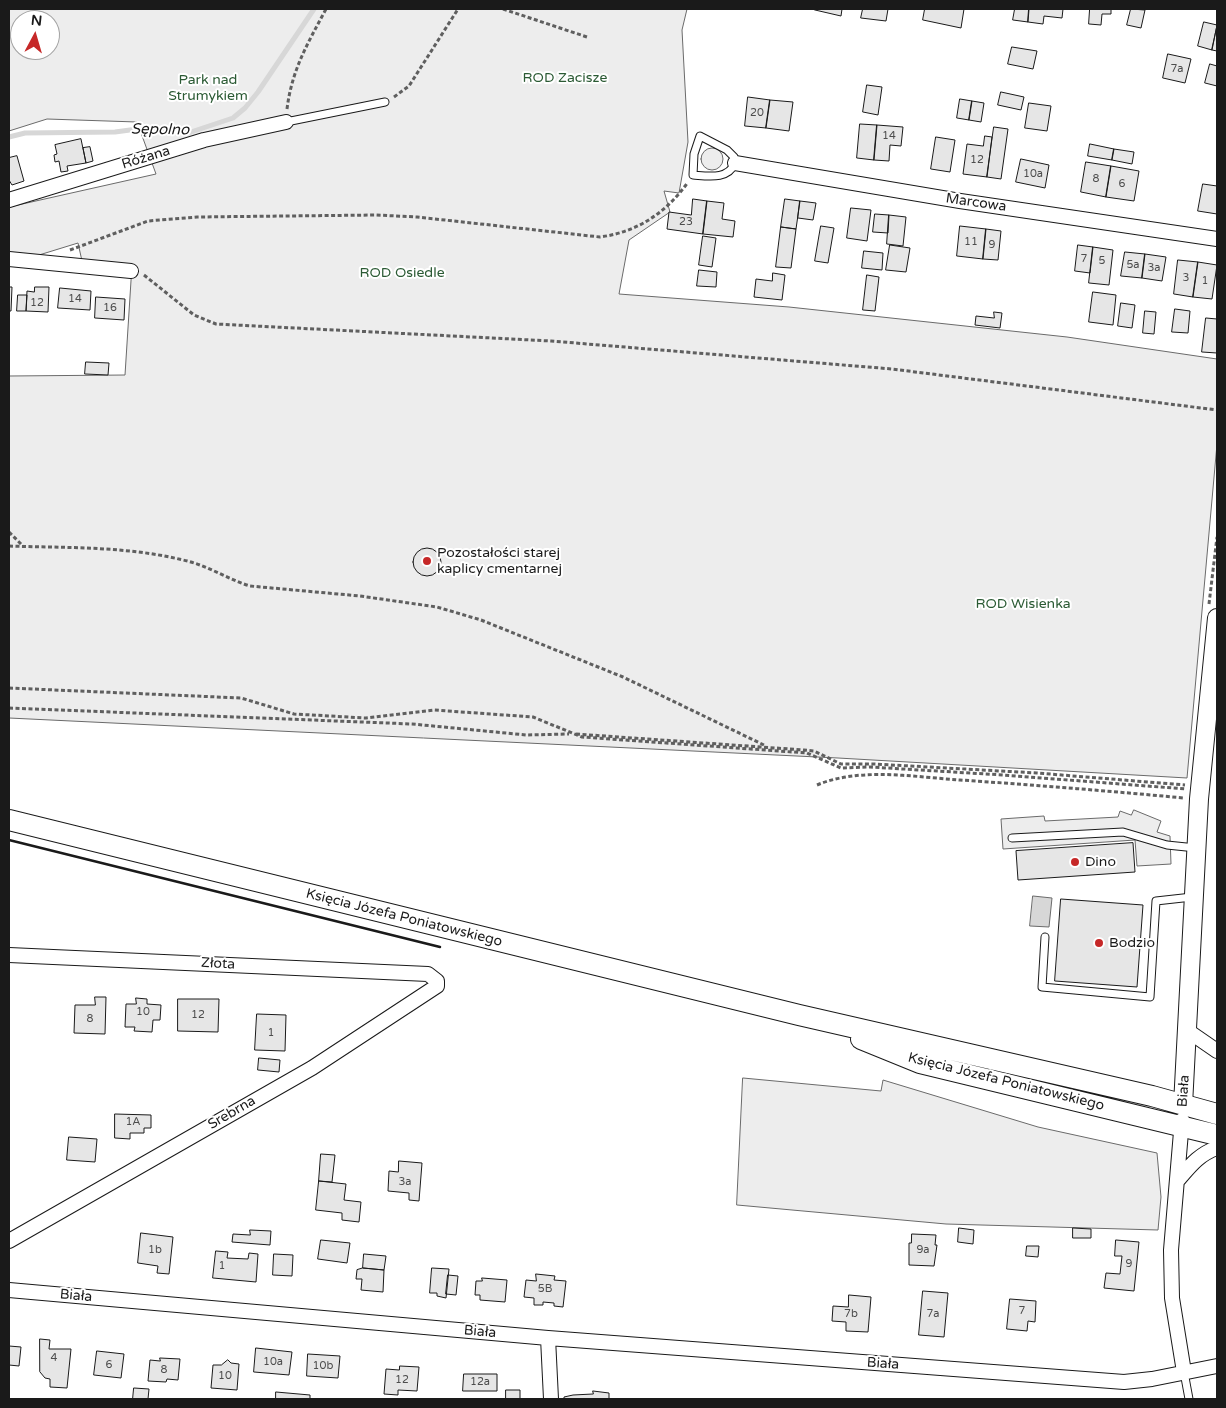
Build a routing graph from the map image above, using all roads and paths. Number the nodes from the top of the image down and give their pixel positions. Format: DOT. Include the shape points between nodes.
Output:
graph roads {
  1 [pos="326,9"];
  2 [pos="458,9"];
  3 [pos="503,9"];
  4 [pos="587,37"];
  5 [pos="385,102"];
  6 [pos="286,122"];
  7 [pos="735,163"];
  8 [pos="693,174"];
  9 [pos="9,200"];
  10 [pos="1217,239"];
  11 [pos="62,252"];
  12 [pos="9,260"];
  13 [pos="131,271"];
  14 [pos="1217,410"];
  15 [pos="9,532"];
  16 [pos="9,546"];
  17 [pos="24,546"];
  18 [pos="1217,618"];
  19 [pos="9,688"];
  20 [pos="9,708"];
  21 [pos="570,734"];
  22 [pos="769,747"];
  23 [pos="1211,749"];
  24 [pos="817,785"];
  25 [pos="1197,792"];
  26 [pos="9,820"];
  27 [pos="1012,838"];
  28 [pos="1196,848"];
  29 [pos="1193,897"];
  30 [pos="1045,937"];
  31 [pos="9,955"];
  32 [pos="428,974"];
  33 [pos="799,1015"];
  34 [pos="1188,1030"];
  35 [pos="1217,1051"];
  36 [pos="1183,1105"];
  37 [pos="1217,1114"];
  38 [pos="1181,1125"];
  39 [pos="1217,1135"];
  40 [pos="1217,1148"];
  41 [pos="1178,1180"];
  42 [pos="9,1241"];
  43 [pos="9,1290"];
  44 [pos="548,1338"];
  45 [pos="1217,1366"];
  46 [pos="1184,1372"];
  47 [pos="551,1399"];
  48 [pos="1189,1399"];
  1 -- 6 [label="path" via="296,65"];
  2 -- 5 [label="path" via="409,86"];
  3 -- 4 [label="path"];
  5 -- 6 [label="lane"];
  6 -- 9 [label="street, Różana" via="204,140"];
  7 -- 8 [label="lane" via="729,173 720,176"];
  7 -- 8 [label="lane" via="727,150 700,136 694,154"];
  7 -- 10 [label="street, Marcowa"];
  8 -- 11 [label="path" via="676,199 647,221 630,230 600,237 417,217 197,217 148,221"];
  12 -- 13 [label="street"];
  13 -- 14 [label="path" via="151,279 194,315 216,324 551,341 892,369"];
  15 -- 17 [label="path"];
  16 -- 17 [label="path"];
  17 -- 22 [label="path" via="130,550 205,566 250,586 437,607 481,620 623,677"];
  18 -- 23 [label="street, Biała"];
  19 -- 21 [label="path" via="241,698 294,714 366,718 434,710 533,717"];
  20 -- 21 [label="path" via="412,724 526,735"];
  21 -- 22 [label="path"];
  21 -- 25 [label="path" via="644,743 807,753 841,768 1034,777"];
  22 -- 25 [label="path" via="814,751 841,764 1027,772"];
  23 -- 25 [label="street, Biała"];
  24 -- 25 [label="path" via="832,778 883,776"];
  25 -- 28 [label="street, Biała"];
  26 -- 33 [label="main road, Księcia Józefa Poniatowskiego"];
  27 -- 28 [label="lane" via="1123,832 1167,845"];
  28 -- 29 [label="street, Biała"];
  29 -- 30 [label="lane" via="1156,901 1150,997 1042,987"];
  29 -- 34 [label="street, Biała"];
  31 -- 32 [label="street, Złota"];
  32 -- 42 [label="street, Srebrna" via="436,981 436,986 408,1007 312,1068"];
  33 -- 36 [label="main road, Księcia Józefa Poniatowskiego"];
  33 -- 38 [label="main road, Księcia Józefa Poniatowskiego" via="920,1063"];
  34 -- 35 [label="street"];
  34 -- 36 [label="street, Biała"];
  36 -- 37 [label="main road, Księcia Józefa Poniatowskiego"];
  36 -- 38 [label="street, Biała"];
  38 -- 39 [label="main road, Księcia Józefa Poniatowskiego"];
  38 -- 41 [label="street, Biała"];
  40 -- 41 [label="street" via="1197,1158"];
  41 -- 46 [label="street, Biała" via="1172,1298"];
  43 -- 44 [label="street, Biała"];
  44 -- 46 [label="street, Biała" via="1124,1382"];
  44 -- 47 [label="street"];
  45 -- 46 [label="street"];
  46 -- 48 [label="lane"];
}
